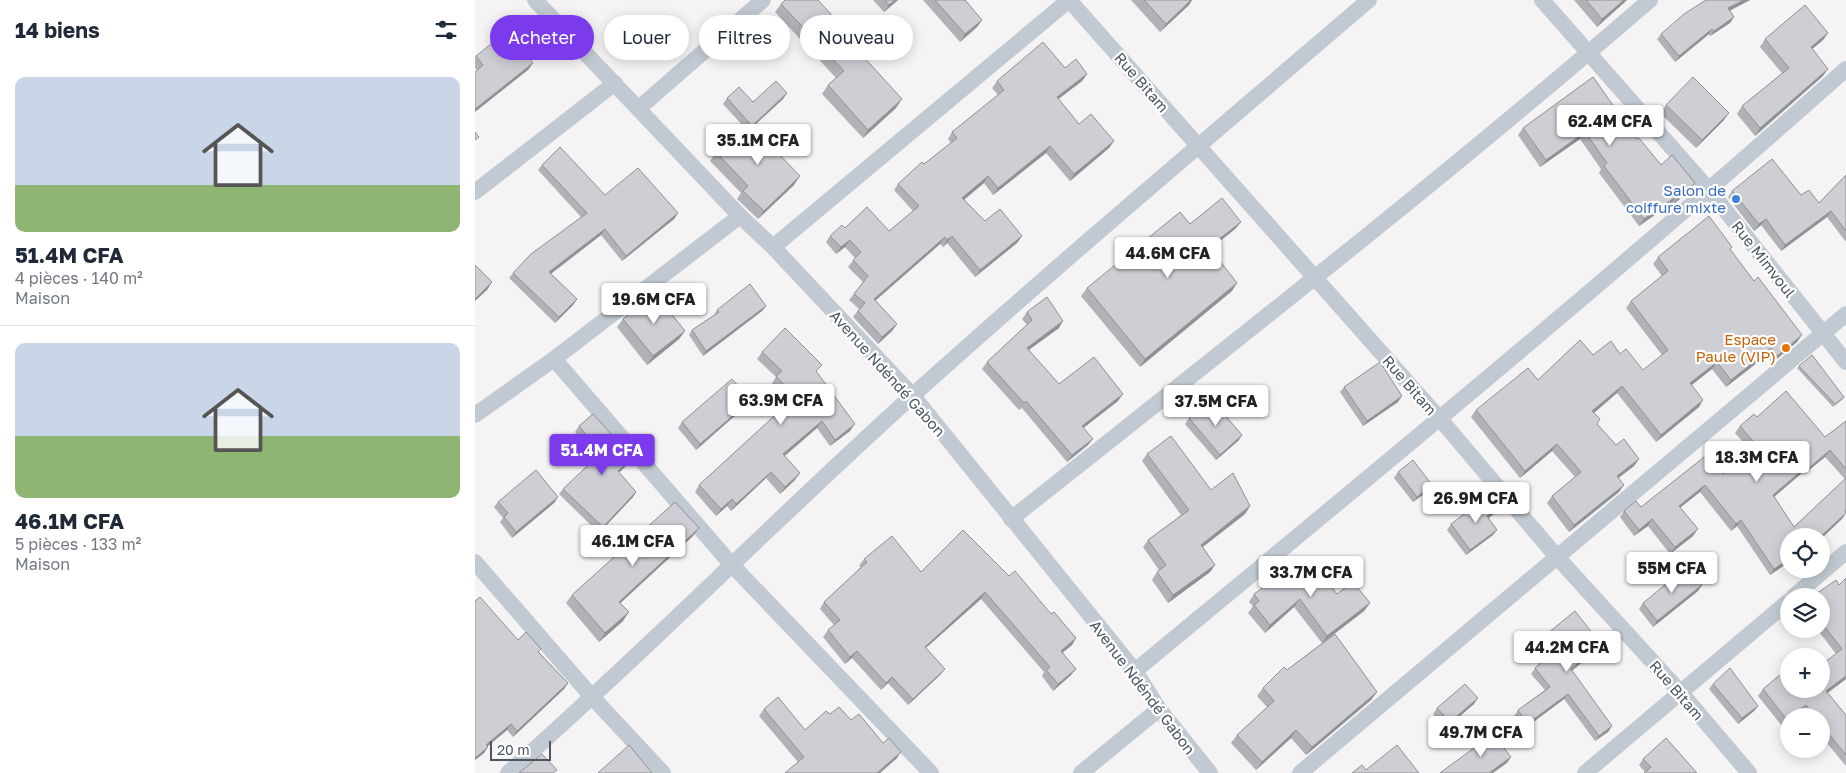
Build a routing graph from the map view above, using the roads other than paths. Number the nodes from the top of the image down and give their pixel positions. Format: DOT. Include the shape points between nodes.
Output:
graph roads {
  1 [pos="535,0"];
  2 [pos="763,0"];
  3 [pos="1069,0"];
  4 [pos="1369,0"];
  5 [pos="1542,0"];
  6 [pos="1650,0"];
  7 [pos="1589,52"];
  8 [pos="1846,70"];
  9 [pos="615,83"];
  10 [pos="639,108"];
  11 [pos="1198,146"];
  12 [pos="1710,191"];
  13 [pos="475,192"];
  14 [pos="740,216"];
  15 [pos="773,247"];
  16 [pos="1315,277"];
  17 [pos="1846,314"];
  18 [pos="1823,334"];
  19 [pos="554,359"];
  20 [pos="1846,362"];
  21 [pos="913,396"];
  22 [pos="475,415"];
  23 [pos="1440,419"];
  24 [pos="1011,519"];
  25 [pos="1846,552"];
  26 [pos="1557,557"];
  27 [pos="475,562"];
  28 [pos="731,564"];
  29 [pos="1803,588"];
  30 [pos="1780,609"];
  31 [pos="1135,671"];
  32 [pos="1681,693"];
  33 [pos="593,698"];
  34 [pos="1159,709"];
  35 [pos="508,773"];
  36 [pos="663,773"];
  37 [pos="931,773"];
  38 [pos="1081,773"];
  39 [pos="1210,773"];
  40 [pos="1300,773"];
  41 [pos="1585,773"];
  42 [pos="1749,773"];
  1 -- 9 [label="street, Avenue Ndéndé Gabon"];
  2 -- 10 [label="street"];
  3 -- 11 [label="street, Rue Bitam"];
  3 -- 15 [label="street"];
  4 -- 11 [label="street"];
  5 -- 7 [label="street, Rue Mimvoul"];
  6 -- 7 [label="street"];
  7 -- 12 [label="street, Rue Mimvoul"];
  7 -- 16 [label="street"];
  8 -- 12 [label="street"];
  9 -- 10 [label="street, Avenue Ndéndé Gabon"];
  9 -- 13 [label="street"];
  10 -- 14 [label="street, Avenue Ndéndé Gabon"];
  11 -- 16 [label="street, Rue Bitam"];
  11 -- 21 [label="street"];
  12 -- 18 [label="street, Rue Mimvoul"];
  12 -- 23 [label="street"];
  14 -- 15 [label="street, Avenue Ndéndé Gabon"];
  14 -- 19 [label="street"];
  15 -- 21 [label="street, Avenue Ndéndé Gabon"];
  16 -- 23 [label="street, Rue Bitam"];
  16 -- 24 [label="street"];
  17 -- 18 [label="street"];
  18 -- 20 [label="street, Rue Mimvoul"];
  18 -- 26 [label="street"];
  19 -- 22 [label="street"];
  19 -- 28 [label="street"];
  21 -- 24 [label="street, Avenue Ndéndé Gabon"];
  21 -- 28 [label="street"];
  23 -- 26 [label="street, Rue Bitam"];
  23 -- 31 [label="street"];
  24 -- 31 [label="street, Avenue Ndéndé Gabon"];
  25 -- 29 [label="street"];
  26 -- 32 [label="street, Rue Bitam"];
  26 -- 40 [label="street"];
  27 -- 33 [label="street"];
  28 -- 33 [label="street"];
  28 -- 37 [label="street"];
  30 -- 32 [label="street"];
  31 -- 34 [label="street, Avenue Ndéndé Gabon"];
  32 -- 41 [label="street"];
  32 -- 42 [label="street, Rue Bitam"];
  33 -- 35 [label="street"];
  33 -- 36 [label="street"];
  34 -- 38 [label="street"];
  34 -- 39 [label="street, Avenue Ndéndé Gabon"];
}
